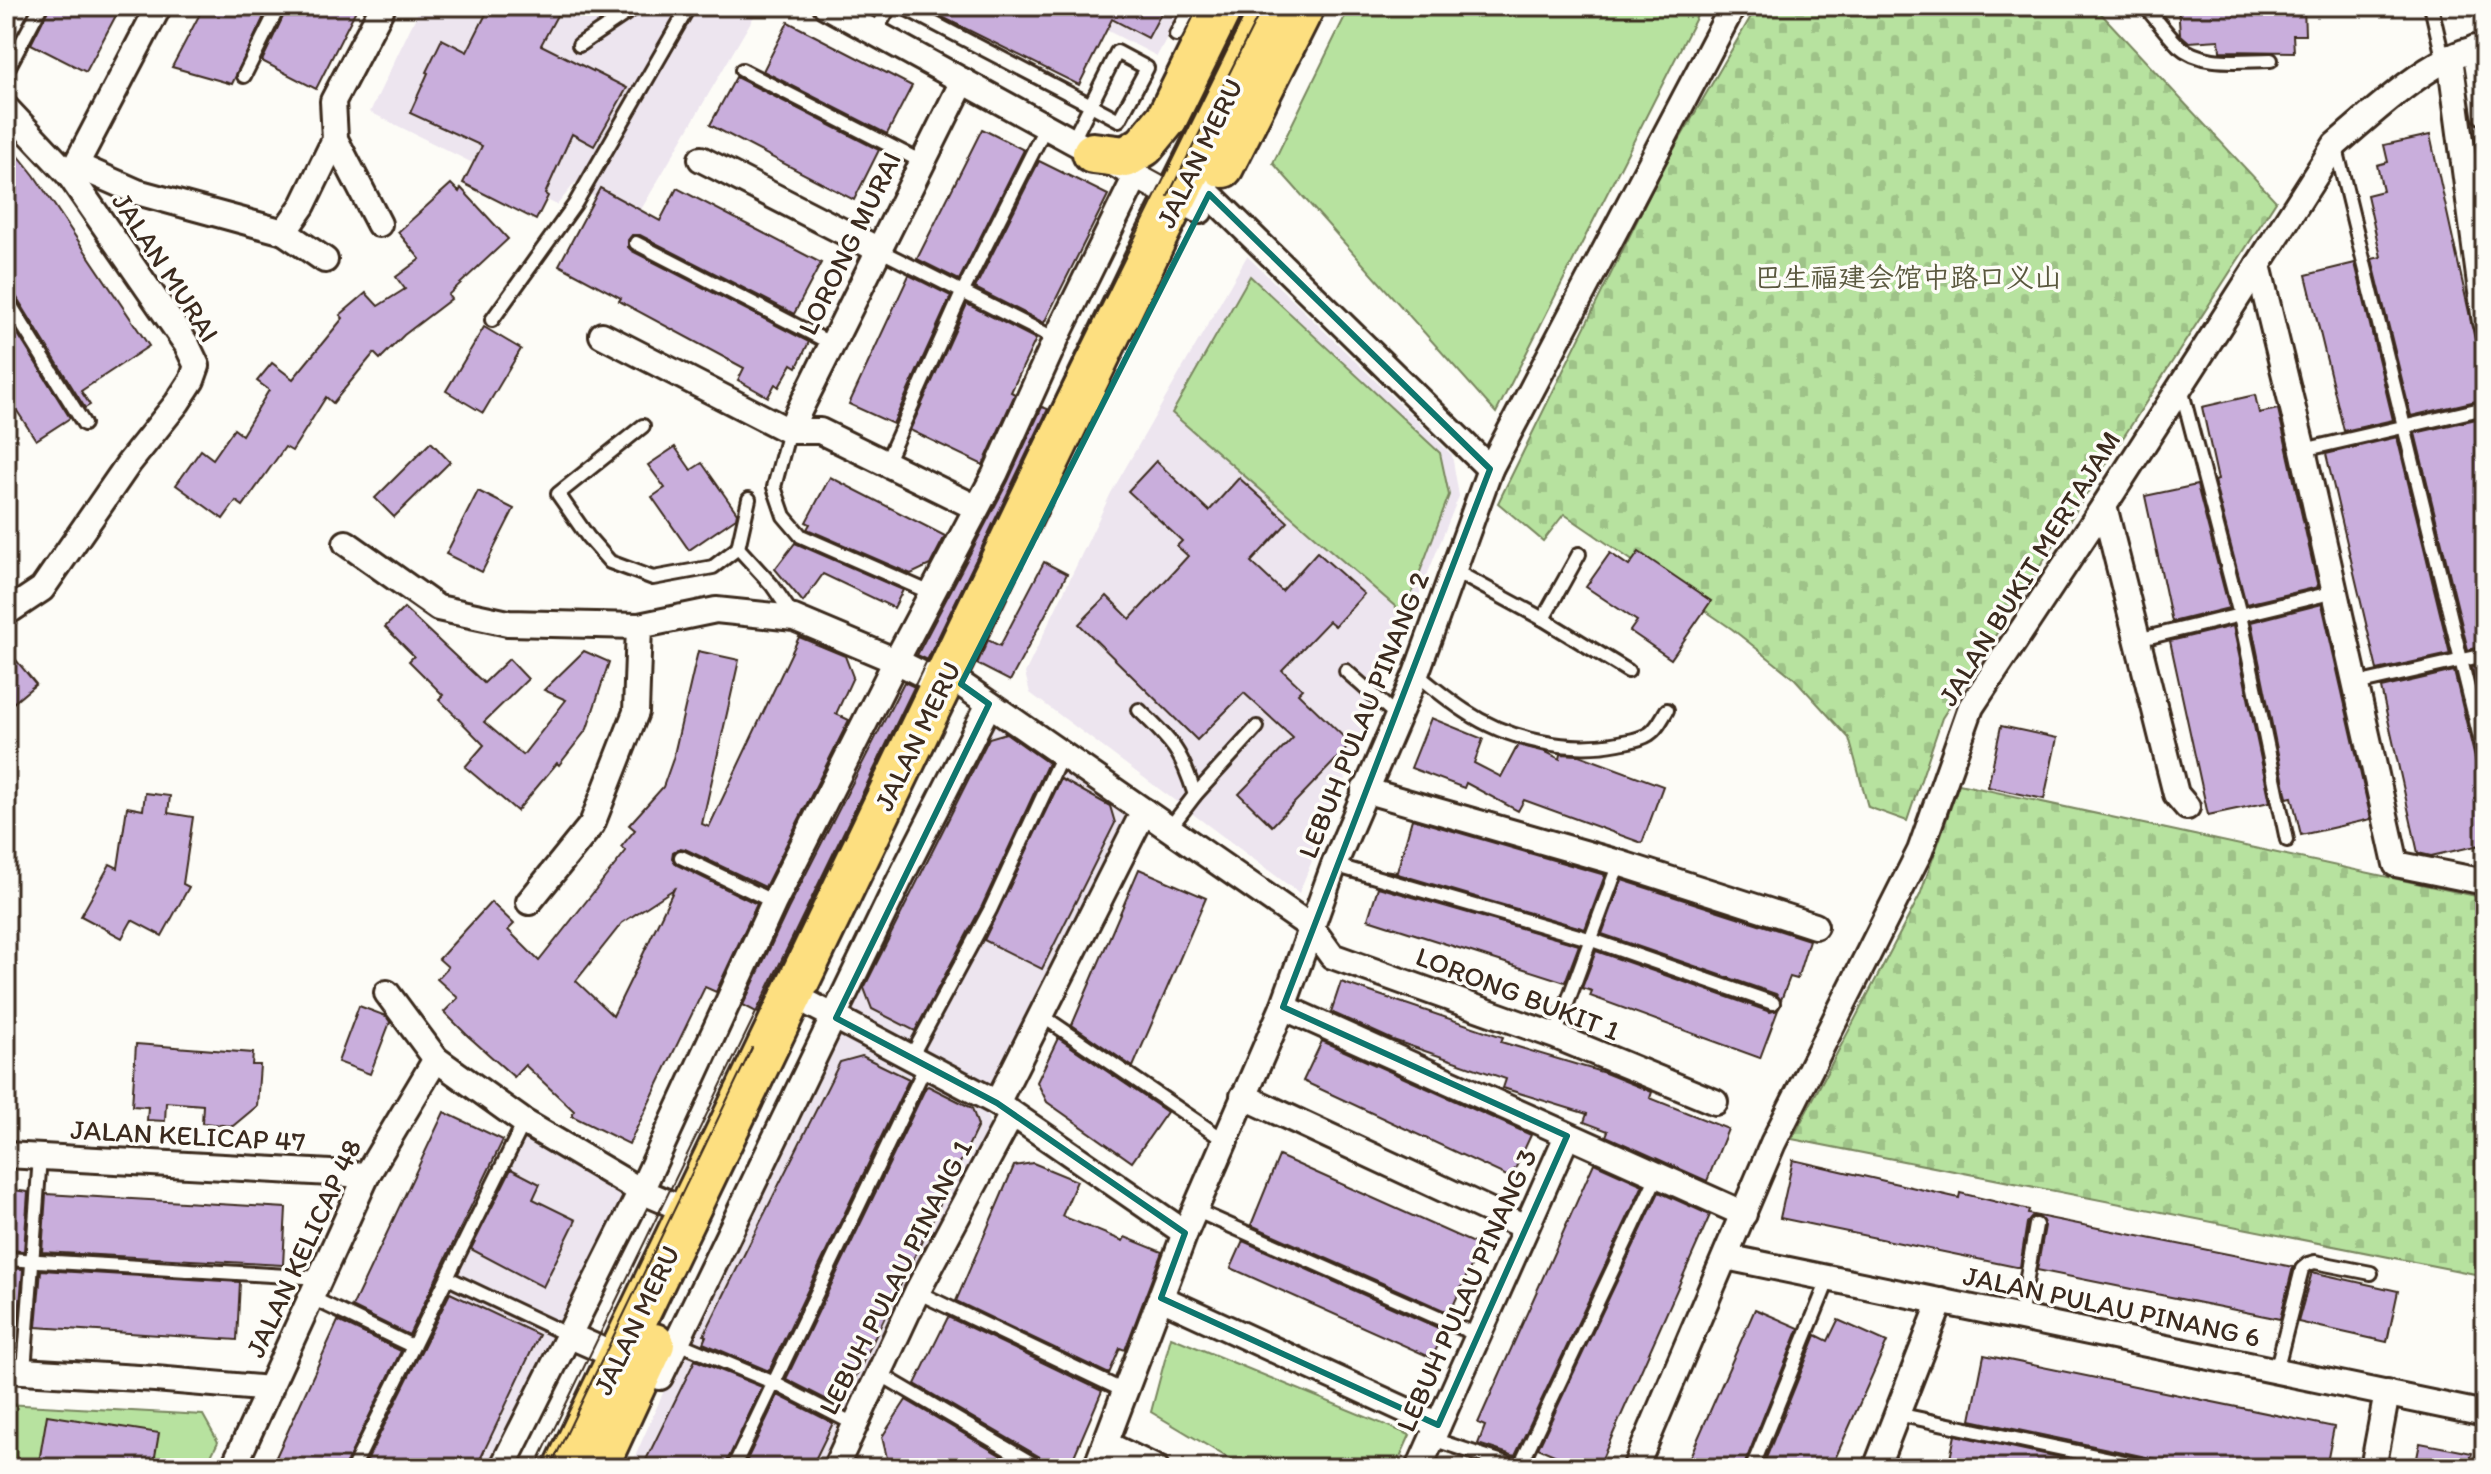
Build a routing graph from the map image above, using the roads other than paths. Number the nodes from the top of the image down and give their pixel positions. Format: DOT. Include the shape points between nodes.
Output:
graph roads {
  1 [pos="41,6"];
  2 [pos="159,6"];
  3 [pos="279,6"];
  4 [pos="383,6"];
  5 [pos="637,6"];
  6 [pos="689,6"];
  7 [pos="826,6"];
  8 [pos="890,6"];
  9 [pos="901,6"];
  10 [pos="1191,6"];
  11 [pos="1222,6"];
  12 [pos="1272,6"];
  13 [pos="1304,6"];
  14 [pos="1733,6"];
  15 [pos="2145,6"];
  16 [pos="2431,6"];
  17 [pos="875,33"];
  18 [pos="579,45"];
  19 [pos="2480,48"];
  20 [pos="1183,53"];
  21 [pos="2271,60"];
  22 [pos="2447,60"];
  23 [pos="742,70"];
  24 [pos="6,72"];
  25 [pos="244,76"];
  26 [pos="963,81"];
  27 [pos="1089,104"];
  28 [pos="6,108"];
  29 [pos="2485,113"];
  30 [pos="1046,126"];
  31 [pos="335,139"];
  32 [pos="1204,141"];
  33 [pos="2335,145"];
  34 [pos="1083,146"];
  35 [pos="701,159"];
  36 [pos="922,162"];
  37 [pos="73,171"];
  38 [pos="1136,176"];
  39 [pos="1193,195"];
  40 [pos="379,224"];
  41 [pos="284,232"];
  42 [pos="636,243"];
  43 [pos="879,250"];
  44 [pos="325,260"];
  45 [pos="2258,265"];
  46 [pos="962,293"];
  47 [pos="6,298"];
  48 [pos="492,320"];
  49 [pos="2485,322"];
  50 [pos="602,335"];
  51 [pos="1056,339"];
  52 [pos="832,344"];
  53 [pos="2180,386"];
  54 [pos="2485,408"];
  55 [pos="84,424"];
  56 [pos="643,426"];
  57 [pos="2404,426"];
  58 [pos="789,431"];
  59 [pos="2303,450"];
  60 [pos="886,463"];
  61 [pos="1490,469"];
  62 [pos="749,499"];
  63 [pos="2104,506"];
  64 [pos="975,507"];
  65 [pos="346,543"];
  66 [pos="738,548"];
  67 [pos="1579,554"];
  68 [pos="1453,570"];
  69 [pos="2335,592"];
  70 [pos="931,593"];
  71 [pos="6,613"];
  72 [pos="2240,615"];
  73 [pos="794,618"];
  74 [pos="1543,619"];
  75 [pos="639,626"];
  76 [pos="2137,640"];
  77 [pos="2485,655"];
  78 [pos="2461,660"];
  79 [pos="896,661"];
  80 [pos="1346,671"];
  81 [pos="1628,671"];
  82 [pos="1416,674"];
  83 [pos="2356,684"];
  84 [pos="964,691"];
  85 [pos="1139,710"];
  86 [pos="1667,710"];
  87 [pos="1396,715"];
  88 [pos="1257,727"];
  89 [pos="1062,755"];
  90 [pos="2485,758"];
  91 [pos="1364,790"];
  92 [pos="1195,795"];
  93 [pos="2187,807"];
  94 [pos="1144,811"];
  95 [pos="1169,829"];
  96 [pos="2287,840"];
  97 [pos="681,857"];
  98 [pos="1619,863"];
  99 [pos="1334,865"];
  100 [pos="2485,882"];
  101 [pos="529,902"];
  102 [pos="774,902"];
  103 [pos="1815,926"];
  104 [pos="1311,927"];
  105 [pos="1589,939"];
  106 [pos="387,993"];
  107 [pos="1773,1003"];
  108 [pos="1283,1007"];
  109 [pos="824,1011"];
  110 [pos="1041,1015"];
  111 [pos="1555,1036"];
  112 [pos="436,1059"];
  113 [pos="918,1061"];
  114 [pos="1243,1096"];
  115 [pos="1715,1102"];
  116 [pos="1004,1108"];
  117 [pos="524,1122"];
  118 [pos="1567,1136"];
  119 [pos="1224,1140"];
  120 [pos="6,1155"];
  121 [pos="40,1157"];
  122 [pos="367,1175"];
  123 [pos="1657,1176"];
  124 [pos="641,1191"];
  125 [pos="1195,1210"];
  126 [pos="688,1211"];
  127 [pos="1744,1214"];
  128 [pos="2036,1225"];
  129 [pos="1525,1227"];
  130 [pos="1185,1233"];
  131 [pos="1726,1257"];
  132 [pos="6,1259"];
  133 [pos="30,1261"];
  134 [pos="2371,1273"];
  135 [pos="448,1278"];
  136 [pos="1829,1278"];
  137 [pos="316,1288"];
  138 [pos="917,1292"];
  139 [pos="1161,1298"];
  140 [pos="1941,1301"];
  141 [pos="2020,1318"];
  142 [pos="568,1335"];
  143 [pos="1477,1335"];
  144 [pos="676,1342"];
  145 [pos="412,1346"];
  146 [pos="618,1357"];
  147 [pos="15,1370"];
  148 [pos="2276,1371"];
  149 [pos="878,1373"];
  150 [pos="772,1382"];
  151 [pos="270,1389"];
  152 [pos="1126,1392"];
  153 [pos="2387,1393"];
  154 [pos="1897,1414"];
  155 [pos="2485,1414"];
  156 [pos="854,1424"];
  157 [pos="1435,1432"];
  158 [pos="1106,1444"];
  159 [pos="2485,1455"];
  160 [pos="603,1459"];
  161 [pos="843,1465"];
  162 [pos="233,1468"];
  163 [pos="353,1468"];
  164 [pos="502,1468"];
  165 [pos="565,1468"];
  166 [pos="733,1468"];
  167 [pos="1040,1468"];
  168 [pos="1096,1468"];
  169 [pos="1156,1468"];
  170 [pos="1419,1468"];
  171 [pos="1520,1468"];
  172 [pos="1635,1468"];
  173 [pos="1752,1468"];
  174 [pos="1876,1468"];
  175 [pos="2153,1468"];
  176 [pos="2373,1468"];
  177 [pos="2482,1468"];
  1 -- 24 [label="lane"];
  2 -- 37 [label="street"];
  3 -- 25 [label="lane"];
  4 -- 31 [label="street" via="333,101"];
  5 -- 18 [label="lane"];
  6 -- 48 [label="lane" via="575,204"];
  7 -- 17 [label="street"];
  8 -- 17 [label="lane"];
  9 -- 27 [label="lane"];
  10 -- 20 [label="lane"];
  11 -- 20 [label="highway"];
  12 -- 32 [label="highway, JALAN MERU"];
  13 -- 39 [label="highway, JALAN MERU"];
  14 -- 61 [label="street, LEBUH PULAU PINANG 2"];
  15 -- 21 [label="lane" via="2180,47 2196,57"];
  16 -- 22 [label="lane"];
  17 -- 26 [label="street"];
  19 -- 22 [label="street, JALAN BUKIT MERTAJAM"];
  19 -- 29 [label="street"];
  20 -- 32 [label="highway" via="1205,89 1210,114"];
  20 -- 34 [label="highway" via="1167,118 1156,135 1126,157"];
  22 -- 33 [label="street, JALAN BUKIT MERTAJAM"];
  22 -- 49 [label="street"];
  23 -- 36 [label="lane"];
  26 -- 30 [label="street"];
  26 -- 36 [label="street, LORONG MURAI"];
  27 -- 27 [label="lane" via="1117,52 1147,68 1119,120"];
  27 -- 34 [label="lane"];
  28 -- 37 [label="street, JALAN MURAI"];
  30 -- 34 [label="street"];
  30 -- 46 [label="lane"];
  31 -- 40 [label="street"];
  31 -- 41 [label="street"];
  32 -- 39 [label="highway, JALAN MERU"];
  33 -- 45 [label="street, JALAN BUKIT MERTAJAM"];
  33 -- 57 [label="lane"];
  34 -- 38 [label="street"];
  35 -- 43 [label="street"];
  36 -- 43 [label="street, LORONG MURAI"];
  37 -- 41 [label="street"];
  37 -- 71 [label="street, JALAN MURAI" via="197,366 177,403 42,589"];
  38 -- 39 [label="street"];
  38 -- 51 [label="street"];
  39 -- 61 [label="street"];
  39 -- 84 [label="highway, JALAN MERU"];
  41 -- 44 [label="street"];
  42 -- 52 [label="lane"];
  43 -- 46 [label="lane"];
  43 -- 52 [label="street, LORONG MURAI"];
  45 -- 53 [label="street, JALAN BUKIT MERTAJAM"];
  45 -- 59 [label="street"];
  46 -- 51 [label="lane"];
  46 -- 60 [label="lane"];
  47 -- 55 [label="lane"];
  50 -- 58 [label="street"];
  51 -- 64 [label="street"];
  52 -- 58 [label="street, LORONG MURAI"];
  53 -- 63 [label="street, JALAN BUKIT MERTAJAM"];
  53 -- 72 [label="lane"];
  54 -- 57 [label="lane"];
  56 -- 66 [label="lane" via="558,494 588,537 610,562 653,578 713,567"];
  57 -- 59 [label="lane"];
  57 -- 78 [label="lane"];
  58 -- 60 [label="street" via="820,431"];
  58 -- 70 [label="lane" via="774,487 784,516 801,536"];
  59 -- 69 [label="street"];
  60 -- 64 [label="street"];
  61 -- 68 [label="street, LEBUH PULAU PINANG 2"];
  62 -- 66 [label="lane"];
  63 -- 76 [label="street"];
  63 -- 127 [label="street, JALAN BUKIT MERTAJAM" via="1971,707 1920,851 1773,1143"];
  64 -- 70 [label="street"];
  65 -- 75 [label="street, LORONG BUKIT 1" via="438,608 508,623"];
  66 -- 73 [label="lane"];
  67 -- 74 [label="lane"];
  68 -- 74 [label="lane"];
  68 -- 82 [label="street, LEBUH PULAU PINANG 2"];
  69 -- 72 [label="lane"];
  69 -- 83 [label="street"];
  70 -- 79 [label="street"];
  72 -- 76 [label="lane"];
  72 -- 96 [label="lane"];
  73 -- 75 [label="street, LORONG BUKIT 1" via="716,610"];
  73 -- 79 [label="street, LORONG BUKIT 1"];
  74 -- 81 [label="lane"];
  75 -- 101 [label="street" via="636,712 592,824"];
  76 -- 93 [label="street" via="2176,794"];
  77 -- 78 [label="lane"];
  78 -- 83 [label="lane"];
  78 -- 90 [label="lane"];
  79 -- 84 [label="street, LORONG BUKIT 1"];
  79 -- 102 [label="street"];
  80 -- 87 [label="lane"];
  82 -- 86 [label="lane" via="1466,712 1496,727 1571,746 1640,739 1652,733"];
  82 -- 87 [label="street, LEBUH PULAU PINANG 2"];
  83 -- 100 [label="street" via="2396,864"];
  84 -- 89 [label="street, LORONG BUKIT 1"];
  84 -- 109 [label="highway, JALAN MERU"];
  84 -- 126 [label="highway, JALAN MERU"];
  85 -- 92 [label="lane" via="1175,745"];
  87 -- 91 [label="street, LEBUH PULAU PINANG 2"];
  88 -- 92 [label="lane"];
  89 -- 94 [label="street, LORONG BUKIT 1"];
  89 -- 113 [label="lane"];
  91 -- 98 [label="street"];
  91 -- 99 [label="street, LEBUH PULAU PINANG 2"];
  92 -- 95 [label="lane"];
  94 -- 95 [label="street, LORONG BUKIT 1"];
  94 -- 110 [label="street, LEBUH PULAU PINANG 1"];
  95 -- 104 [label="street, LORONG BUKIT 1"];
  97 -- 102 [label="lane"];
  98 -- 103 [label="street"];
  98 -- 105 [label="lane"];
  99 -- 104 [label="street, LEBUH PULAU PINANG 2"];
  99 -- 105 [label="lane"];
  102 -- 124 [label="street"];
  104 -- 108 [label="street, LEBUH PULAU PINANG 2"];
  104 -- 111 [label="street, LORONG BUKIT 1" via="1332,956"];
  105 -- 107 [label="lane"];
  105 -- 111 [label="lane"];
  106 -- 112 [label="street"];
  108 -- 114 [label="street, LEBUH PULAU PINANG 2"];
  108 -- 118 [label="street"];
  109 -- 113 [label="street"];
  109 -- 144 [label="street"];
  109 -- 160 [label="highway, JALAN MERU"];
  110 -- 116 [label="street, LEBUH PULAU PINANG 1"];
  110 -- 119 [label="lane"];
  111 -- 115 [label="street, LORONG BUKIT 1"];
  112 -- 117 [label="street"];
  112 -- 122 [label="street, JALAN KELICAP 48"];
  113 -- 116 [label="street"];
  113 -- 150 [label="lane"];
  114 -- 119 [label="street, LEBUH PULAU PINANG 2"];
  114 -- 129 [label="street"];
  116 -- 130 [label="street"];
  116 -- 138 [label="street, LEBUH PULAU PINANG 1"];
  117 -- 124 [label="street"];
  117 -- 135 [label="lane"];
  118 -- 123 [label="street"];
  118 -- 129 [label="street, LEBUH PULAU PINANG 3"];
  119 -- 125 [label="street, LEBUH PULAU PINANG 2"];
  120 -- 121 [label="street, JALAN KELICAP 47"];
  121 -- 122 [label="street, JALAN KELICAP 47"];
  121 -- 133 [label="lane"];
  122 -- 137 [label="street, JALAN KELICAP 48"];
  123 -- 127 [label="street"];
  123 -- 171 [label="lane"];
  124 -- 126 [label="street"];
  124 -- 142 [label="street"];
  125 -- 130 [label="street, LEBUH PULAU PINANG 2"];
  125 -- 143 [label="lane"];
  126 -- 146 [label="highway, JALAN MERU"];
  127 -- 131 [label="street, JALAN BUKIT MERTAJAM"];
  128 -- 141 [label="lane"];
  129 -- 143 [label="street, LEBUH PULAU PINANG 3"];
  130 -- 139 [label="street, LEBUH PULAU PINANG 2"];
  131 -- 136 [label="street, JALAN PULAU PINANG 6"];
  131 -- 172 [label="street, JALAN BUKIT MERTAJAM"];
  132 -- 133 [label="lane"];
  133 -- 137 [label="lane"];
  133 -- 147 [label="lane"];
  134 -- 148 [label="lane" via="2315,1262 2302,1269"];
  135 -- 142 [label="lane"];
  135 -- 145 [label="lane"];
  136 -- 140 [label="street, JALAN PULAU PINANG 6"];
  136 -- 173 [label="lane"];
  137 -- 145 [label="lane"];
  137 -- 151 [label="street, JALAN KELICAP 48"];
  138 -- 149 [label="street, LEBUH PULAU PINANG 1"];
  138 -- 152 [label="lane"];
  139 -- 152 [label="street, LEBUH PULAU PINANG 2"];
  139 -- 157 [label="street"];
  140 -- 141 [label="street, JALAN PULAU PINANG 6"];
  140 -- 154 [label="street"];
  141 -- 148 [label="street, JALAN PULAU PINANG 6"];
  142 -- 146 [label="street"];
  142 -- 164 [label="street"];
  143 -- 157 [label="street, LEBUH PULAU PINANG 3"];
  144 -- 150 [label="lane"];
  144 -- 160 [label="street" via="634,1435"];
  145 -- 163 [label="lane"];
  146 -- 165 [label="highway, JALAN MERU"];
  147 -- 151 [label="street"];
  148 -- 153 [label="street, JALAN PULAU PINANG 6"];
  149 -- 156 [label="street, LEBUH PULAU PINANG 1"];
  149 -- 167 [label="lane"];
  150 -- 156 [label="lane"];
  150 -- 166 [label="lane"];
  151 -- 162 [label="street, JALAN KELICAP 48"];
  152 -- 158 [label="street, LEBUH PULAU PINANG 2"];
  153 -- 155 [label="street, JALAN PULAU PINANG 6"];
  153 -- 176 [label="street"];
  154 -- 174 [label="street"];
  154 -- 175 [label="lane"];
  156 -- 161 [label="street, LEBUH PULAU PINANG 1"];
  157 -- 170 [label="street, LEBUH PULAU PINANG 3"];
  157 -- 171 [label="lane"];
  158 -- 168 [label="street, LEBUH PULAU PINANG 2"];
  158 -- 169 [label="street"];
  159 -- 177 [label="lane"];
}
